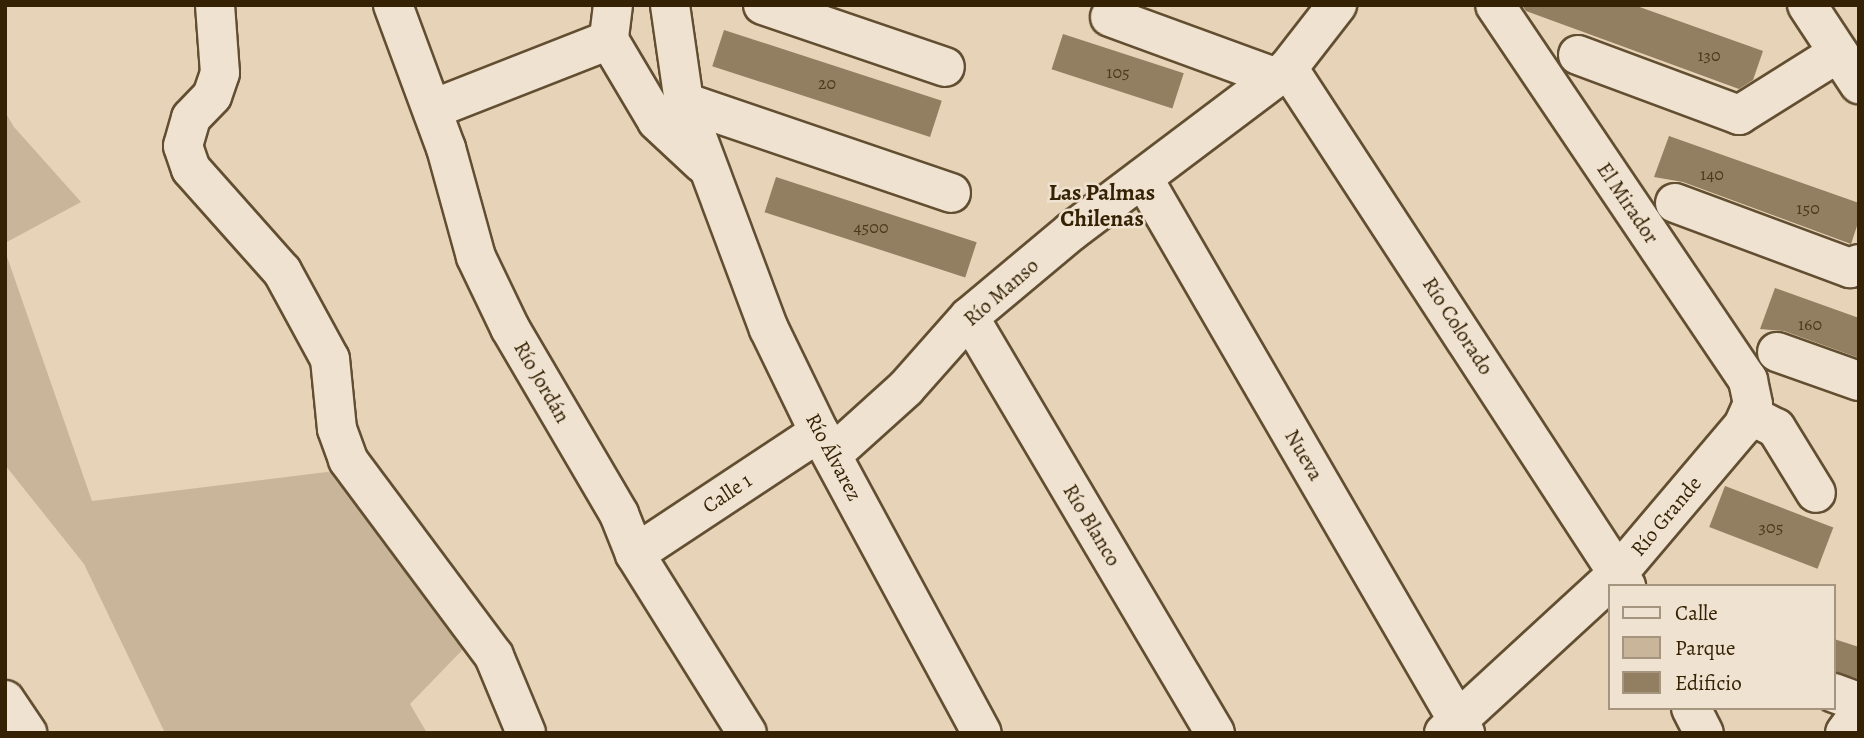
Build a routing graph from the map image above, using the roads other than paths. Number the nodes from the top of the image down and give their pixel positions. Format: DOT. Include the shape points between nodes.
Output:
graph roads {
  1 [pos="393,5"];
  2 [pos="670,5"];
  3 [pos="763,5"];
  4 [pos="1337,5"];
  5 [pos="1495,5"];
  6 [pos="1807,5"];
  7 [pos="1110,17"];
  8 [pos="217,22"];
  9 [pos="611,22"];
  10 [pos="1578,55"];
  11 [pos="945,67"];
  12 [pos="1848,68"];
  13 [pos="1281,73"];
  14 [pos="684,102"];
  15 [pos="433,110"];
  16 [pos="709,170"];
  17 [pos="1143,178"];
  18 [pos="951,193"];
  19 [pos="1675,204"];
  20 [pos="1859,264"];
  21 [pos="969,317"];
  22 [pos="1777,352"];
  23 [pos="1859,381"];
  24 [pos="1752,409"];
  25 [pos="826,443"];
  26 [pos="1816,493"];
  27 [pos="635,554"];
  28 [pos="1623,579"];
  29 [pos="1608,592"];
  30 [pos="5,699"];
  31 [pos="1692,710"];
  32 [pos="1456,729"];
  33 [pos="27,733"];
  34 [pos="526,733"];
  35 [pos="747,733"];
  36 [pos="982,733"];
  37 [pos="1215,733"];
  38 [pos="1704,733"];
  1 -- 15 [label="street, Río Jordán"];
  2 -- 14 [label="street, Río Álvarez"];
  3 -- 11 [label="street"];
  4 -- 13 [label="street, Río Manso"];
  5 -- 24 [label="street, El Mirador" via="1748,380"];
  6 -- 12 [label="street"];
  7 -- 13 [label="street"];
  8 -- 34 [label="street" via="220,73 212,96 191,118 183,146 191,169 282,271 330,359 337,429 348,460 494,656"];
  9 -- 15 [label="street"];
  9 -- 16 [label="street, Río Álvarez" via="657,121"];
  10 -- 12 [label="street" via="1739,115"];
  13 -- 17 [label="street, Río Manso"];
  13 -- 28 [label="street, Río Colorado"];
  14 -- 16 [label="street, Río Álvarez"];
  14 -- 18 [label="street"];
  15 -- 27 [label="street, Río Jordán" via="476,257 510,328 620,514"];
  16 -- 25 [label="street, Río Álvarez" via="769,330"];
  17 -- 21 [label="street, Río Manso"];
  17 -- 32 [label="street, Nueva"];
  19 -- 20 [label="street" via="1850,268"];
  21 -- 25 [label="street, Río Manso" via="906,388"];
  21 -- 37 [label="street, Río Blanco"];
  22 -- 23 [label="street"];
  24 -- 26 [label="street" via="1776,428"];
  24 -- 28 [label="street, Río Grande"];
  25 -- 27 [label="street, Calle 1"];
  25 -- 36 [label="street, Río Álvarez"];
  27 -- 35 [label="street, Río Jordán"];
  29 -- 32 [label="street, Río Grande"];
  30 -- 33 [label="street"];
  31 -- 38 [label="street"];
}
